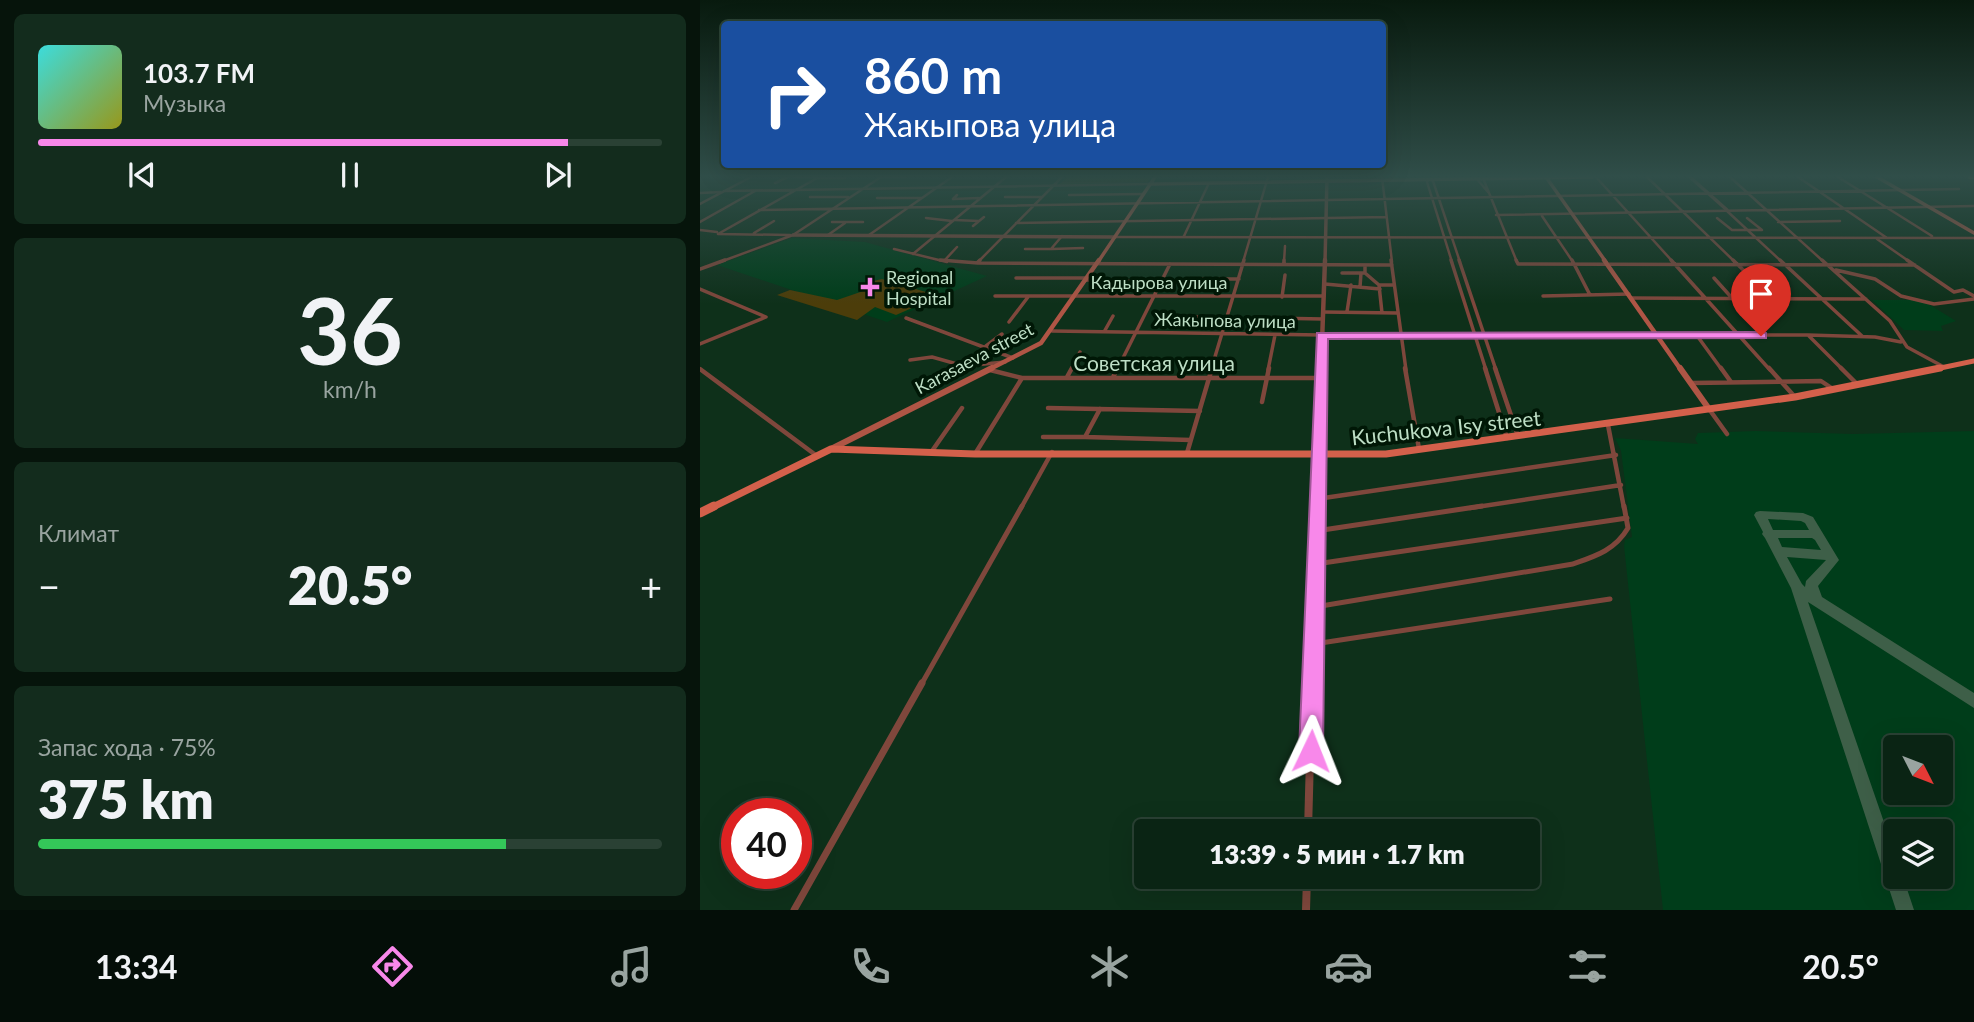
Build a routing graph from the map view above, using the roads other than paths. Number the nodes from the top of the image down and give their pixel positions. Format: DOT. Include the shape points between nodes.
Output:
graph roads {
  1 [pos="742,219"];
  2 [pos="815,219"];
  3 [pos="891,219"];
  4 [pos="931,219"];
  5 [pos="1020,219"];
  6 [pos="1226,219"];
  7 [pos="1256,219"];
  8 [pos="1326,219"];
  9 [pos="1386,219"];
  10 [pos="1439,219"];
  11 [pos="1446,219"];
  12 [pos="1498,219"];
  13 [pos="1544,219"];
  14 [pos="1577,219"];
  15 [pos="1635,219"];
  16 [pos="1689,219"];
  17 [pos="1719,219"];
  18 [pos="1737,219"];
  19 [pos="1749,219"];
  20 [pos="1775,219"];
  21 [pos="1860,219"];
  22 [pos="1905,219"];
  23 [pos="1950,219"];
  24 [pos="1191,220"];
  25 [pos="774,221"];
  26 [pos="953,221"];
  27 [pos="979,221"];
  28 [pos="1126,221"];
  29 [pos="832,222"];
  30 [pos="846,222"];
  31 [pos="863,222"];
  32 [pos="1778,222"];
  33 [pos="1840,222"];
  34 [pos="1016,223"];
  35 [pos="973,226"];
  36 [pos="1748,230"];
  37 [pos="700,233"];
  38 [pos="718,233"];
  39 [pos="751,234"];
  40 [pos="793,235"];
  41 [pos="828,235"];
  42 [pos="869,235"];
  43 [pos="1974,235"];
  44 [pos="936,236"];
  45 [pos="1004,236"];
  46 [pos="1062,236"];
  47 [pos="1184,236"];
  48 [pos="1115,237"];
  49 [pos="1251,237"];
  50 [pos="1389,237"];
  51 [pos="1444,237"];
  52 [pos="1452,237"];
  53 [pos="1507,237"];
  54 [pos="1326,238"];
  55 [pos="1558,238"];
  56 [pos="1590,238"];
  57 [pos="1653,238"];
  58 [pos="1876,238"];
  59 [pos="1887,238"];
  60 [pos="1934,238"];
  61 [pos="1708,239"];
  62 [pos="1757,239"];
  63 [pos="1799,239"];
  64 [pos="1285,246"];
  65 [pos="957,247"];
  66 [pos="894,248"];
  67 [pos="1025,248"];
  68 [pos="1051,248"];
  69 [pos="1083,248"];
  70 [pos="913,254"];
  71 [pos="944,261"];
  72 [pos="978,263"];
  73 [pos="1097,263"];
  74 [pos="1170,264"];
  75 [pos="1244,264"];
  76 [pos="1284,264"];
  77 [pos="1326,264"];
  78 [pos="1365,265"];
  79 [pos="1391,265"];
  80 [pos="1575,265"];
  81 [pos="1608,265"];
  82 [pos="1915,265"];
  83 [pos="1676,266"];
  84 [pos="1736,267"];
  85 [pos="1785,267"];
  86 [pos="1831,268"];
  87 [pos="700,270"];
  88 [pos="1342,273"];
  89 [pos="1363,273"];
  90 [pos="1285,275"];
  91 [pos="1016,278"];
  92 [pos="1714,278"];
  93 [pos="1084,279"];
  94 [pos="1191,279"];
  95 [pos="1239,279"];
  96 [pos="1137,281"];
  97 [pos="1325,284"];
  98 [pos="1350,285"];
  99 [pos="1394,285"];
  100 [pos="1360,287"];
  101 [pos="1379,287"];
  102 [pos="700,289"];
  103 [pos="1590,295"];
  104 [pos="995,296"];
  105 [pos="1028,296"];
  106 [pos="1074,296"];
  107 [pos="1154,296"];
  108 [pos="1233,296"];
  109 [pos="1324,296"];
  110 [pos="1543,296"];
  111 [pos="1630,296"];
  112 [pos="1282,297"];
  113 [pos="1974,297"];
  114 [pos="1705,298"];
  115 [pos="1733,299"];
  116 [pos="1772,299"];
  117 [pos="1820,299"];
  118 [pos="1866,299"];
  119 [pos="1346,313"];
  120 [pos="1382,313"];
  121 [pos="1398,313"];
  122 [pos="1113,316"];
  123 [pos="1323,316"];
  124 [pos="1192,317"];
  125 [pos="1227,317"];
  126 [pos="906,318"];
  127 [pos="1266,318"];
  128 [pos="1009,322"];
  129 [pos="1052,331"];
  130 [pos="1104,332"];
  131 [pos="1135,333"];
  132 [pos="1002,334"];
  133 [pos="1222,334"];
  134 [pos="1275,335"];
  135 [pos="1322,335"];
  136 [pos="1400,335"];
  137 [pos="1658,335"];
  138 [pos="1808,335"];
  139 [pos="1473,336"];
  140 [pos="1483,336"];
  141 [pos="1698,336"];
  142 [pos="1738,336"];
  143 [pos="1862,337"];
  144 [pos="1901,342"];
  145 [pos="700,344"];
  146 [pos="986,346"];
  147 [pos="1080,352"];
  148 [pos="1013,358"];
  149 [pos="910,360"];
  150 [pos="1974,361"];
  151 [pos="1006,362"];
  152 [pos="1944,367"];
  153 [pos="700,369"];
  154 [pos="990,370"];
  155 [pos="1067,377"];
  156 [pos="1113,377"];
  157 [pos="1209,378"];
  158 [pos="1266,378"];
  159 [pos="1320,378"];
  160 [pos="1022,379"];
  161 [pos="1779,381"];
  162 [pos="1731,382"];
  163 [pos="1692,383"];
  164 [pos="1858,385"];
  165 [pos="1833,390"];
  166 [pos="1795,397"];
  167 [pos="1262,402"];
  168 [pos="962,408"];
  169 [pos="1048,408"];
  170 [pos="1100,409"];
  171 [pos="1709,409"];
  172 [pos="1200,411"];
  173 [pos="1608,425"];
  174 [pos="1727,434"];
  175 [pos="1043,437"];
  176 [pos="1086,437"];
  177 [pos="1518,437"];
  178 [pos="1507,439"];
  179 [pos="1191,440"];
  180 [pos="831,449"];
  181 [pos="1419,449"];
  182 [pos="931,452"];
  183 [pos="1053,452"];
  184 [pos="1187,453"];
  185 [pos="975,454"];
  186 [pos="1616,455"];
  187 [pos="817,456"];
  188 [pos="1318,456"];
  189 [pos="1621,485"];
  190 [pos="1317,499"];
  191 [pos="700,513"];
  192 [pos="1627,518"];
  193 [pos="1316,531"];
  194 [pos="1316,565"];
  195 [pos="1610,599"];
  196 [pos="1315,607"];
  197 [pos="1314,645"];
  198 [pos="1308,819"];
  199 [pos="1307,889"];
  200 [pos="794,910"];
  201 [pos="1306,910"];
  1 -- 38 [label="street"];
  2 -- 40 [label="street"];
  3 -- 42 [label="street"];
  4 -- 26 [label="street"];
  5 -- 34 [label="street"];
  6 -- 24 [label="street"];
  7 -- 49 [label="street"];
  8 -- 54 [label="street"];
  9 -- 50 [label="street"];
  10 -- 51 [label="street"];
  11 -- 52 [label="street"];
  12 -- 53 [label="street"];
  13 -- 55 [label="street"];
  14 -- 56 [label="main road"];
  15 -- 57 [label="street"];
  16 -- 61 [label="street"];
  17 -- 36 [label="street" via="1731,230"];
  18 -- 36 [label="street"];
  19 -- 36 [label="street" via="1762,230"];
  20 -- 32 [label="street"];
  21 -- 59 [label="street"];
  22 -- 60 [label="street"];
  23 -- 43 [label="main road"];
  24 -- 28 [label="street"];
  24 -- 47 [label="street"];
  25 -- 39 [label="street"];
  26 -- 27 [label="street"];
  26 -- 44 [label="street"];
  27 -- 35 [label="street"];
  28 -- 34 [label="street"];
  28 -- 48 [label="main road, Karasaeva street"];
  29 -- 30 [label="street"];
  30 -- 31 [label="street"];
  30 -- 41 [label="street"];
  32 -- 33 [label="street"];
  32 -- 63 [label="street"];
  34 -- 45 [label="street"];
  36 -- 62 [label="street"];
  37 -- 38 [label="street"];
  38 -- 39 [label="street"];
  39 -- 40 [label="street"];
  40 -- 41 [label="street"];
  40 -- 87 [label="street"];
  41 -- 42 [label="street"];
  42 -- 44 [label="street"];
  43 -- 60 [label="street"];
  44 -- 45 [label="street"];
  44 -- 70 [label="street"];
  45 -- 46 [label="street"];
  45 -- 72 [label="street"];
  46 -- 48 [label="street"];
  46 -- 68 [label="street"];
  47 -- 48 [label="street"];
  47 -- 49 [label="street"];
  48 -- 73 [label="main road, Karasaeva street"];
  49 -- 54 [label="street"];
  49 -- 75 [label="street"];
  50 -- 51 [label="street"];
  50 -- 54 [label="street"];
  50 -- 79 [label="street"];
  51 -- 52 [label="street"];
  51 -- 139 [label="street"];
  52 -- 53 [label="street"];
  52 -- 140 [label="street"];
  53 -- 55 [label="street"];
  53 -- 80 [label="street" via="1518,264"];
  54 -- 77 [label="street"];
  55 -- 56 [label="street"];
  55 -- 80 [label="street"];
  56 -- 57 [label="street"];
  56 -- 81 [label="main road"];
  57 -- 61 [label="street"];
  57 -- 83 [label="street"];
  58 -- 59 [label="street"];
  58 -- 63 [label="street"];
  58 -- 82 [label="street"];
  59 -- 60 [label="street"];
  61 -- 62 [label="street"];
  61 -- 84 [label="street"];
  62 -- 63 [label="street"];
  62 -- 85 [label="street"];
  63 -- 86 [label="street"];
  64 -- 76 [label="street"];
  65 -- 71 [label="street"];
  66 -- 70 [label="street"];
  67 -- 68 [label="street"];
  68 -- 69 [label="street"];
  70 -- 71 [label="street"];
  71 -- 72 [label="street"];
  72 -- 73 [label="street"];
  73 -- 74 [label="street"];
  73 -- 93 [label="main road, Karasaeva street"];
  74 -- 75 [label="street"];
  74 -- 107 [label="street"];
  75 -- 76 [label="street"];
  75 -- 95 [label="street"];
  76 -- 77 [label="street"];
  77 -- 78 [label="street"];
  77 -- 97 [label="street"];
  78 -- 79 [label="street"];
  78 -- 89 [label="street"];
  79 -- 99 [label="street"];
  80 -- 81 [label="street"];
  80 -- 103 [label="street"];
  81 -- 83 [label="street"];
  81 -- 111 [label="main road"];
  82 -- 86 [label="street"];
  82 -- 113 [label="street" via="1954,292 1963,290"];
  83 -- 84 [label="street"];
  83 -- 114 [label="street"];
  84 -- 85 [label="street"];
  84 -- 116 [label="street"];
  85 -- 86 [label="street"];
  85 -- 117 [label="street"];
  86 -- 113 [label="street" via="1875,279 1901,296 1932,303"];
  86 -- 118 [label="street"];
  88 -- 89 [label="street"];
  89 -- 100 [label="street"];
  89 -- 101 [label="street"];
  90 -- 112 [label="street"];
  91 -- 93 [label="street"];
  92 -- 115 [label="street"];
  93 -- 96 [label="street"];
  93 -- 106 [label="main road, Karasaeva street"];
  94 -- 95 [label="street"];
  95 -- 108 [label="street"];
  97 -- 98 [label="street"];
  97 -- 109 [label="street"];
  98 -- 100 [label="street"];
  98 -- 119 [label="street"];
  99 -- 101 [label="street"];
  99 -- 121 [label="street"];
  100 -- 101 [label="street"];
  101 -- 120 [label="street"];
  102 -- 145 [label="street" via="766,317"];
  103 -- 110 [label="street"];
  103 -- 111 [label="street"];
  104 -- 105 [label="street, Кадырова улица"];
  105 -- 106 [label="street, Кадырова улица"];
  105 -- 128 [label="street"];
  106 -- 107 [label="street, Кадырова улица"];
  106 -- 129 [label="main road, Karasaeva street"];
  107 -- 108 [label="street, Кадырова улица"];
  107 -- 131 [label="street"];
  108 -- 112 [label="street, Кадырова улица"];
  108 -- 125 [label="street"];
  109 -- 112 [label="street, Кадырова улица"];
  109 -- 123 [label="street"];
  111 -- 114 [label="street"];
  111 -- 137 [label="main road"];
  114 -- 115 [label="street"];
  114 -- 142 [label="street"];
  115 -- 116 [label="street"];
  116 -- 117 [label="street"];
  117 -- 118 [label="street"];
  117 -- 143 [label="street"];
  118 -- 144 [label="street" via="1890,321"];
  119 -- 120 [label="street"];
  119 -- 123 [label="street"];
  120 -- 121 [label="street"];
  121 -- 136 [label="street"];
  122 -- 130 [label="street"];
  123 -- 127 [label="street"];
  123 -- 135 [label="street"];
  124 -- 125 [label="street"];
  125 -- 133 [label="street"];
  126 -- 146 [label="street"];
  129 -- 130 [label="street, Жакыпова улица"];
  129 -- 148 [label="main road, Karasaeva street" via="1041,343"];
  130 -- 131 [label="street, Жакыпова улица"];
  131 -- 133 [label="street, Жакыпова улица"];
  131 -- 156 [label="street"];
  132 -- 146 [label="street"];
  133 -- 134 [label="street, Жакыпова улица"];
  133 -- 157 [label="street"];
  134 -- 135 [label="street, Жакыпова улица"];
  134 -- 158 [label="street"];
  135 -- 136 [label="street, Жакыпова улица"];
  135 -- 159 [label="street"];
  136 -- 139 [label="street, Жакыпова улица"];
  136 -- 181 [label="street"];
  137 -- 140 [label="street, Жакыпова улица"];
  137 -- 141 [label="street, Жакыпова улица"];
  137 -- 163 [label="main road"];
  138 -- 142 [label="street, Жакыпова улица"];
  138 -- 143 [label="street, Жакыпова улица"];
  138 -- 164 [label="street"];
  139 -- 140 [label="street, Жакыпова улица"];
  139 -- 178 [label="street"];
  140 -- 177 [label="street"];
  141 -- 142 [label="street, Жакыпова улица"];
  141 -- 162 [label="street"];
  142 -- 161 [label="street"];
  143 -- 144 [label="street, Жакыпова улица"];
  144 -- 152 [label="street"];
  146 -- 148 [label="street"];
  147 -- 155 [label="street"];
  148 -- 151 [label="main road, Karasaeva street"];
  149 -- 151 [label="street" via="932,357 964,366"];
  150 -- 152 [label="main road, Kuchukova Isy street"];
  151 -- 154 [label="main road, Karasaeva street"];
  152 -- 164 [label="main road, Kuchukova Isy street"];
  153 -- 187 [label="street"];
  154 -- 160 [label="street, Советская улица"];
  154 -- 180 [label="main road, Karasaeva street"];
  155 -- 156 [label="street, Советская улица"];
  155 -- 160 [label="street, Советская улица"];
  156 -- 157 [label="street, Советская улица"];
  157 -- 158 [label="street, Советская улица"];
  157 -- 172 [label="street"];
  158 -- 159 [label="street, Советская улица"];
  158 -- 167 [label="street"];
  159 -- 188 [label="street"];
  160 -- 185 [label="street"];
  161 -- 162 [label="street"];
  161 -- 165 [label="street" via="1821,381"];
  161 -- 166 [label="street"];
  162 -- 163 [label="street"];
  163 -- 171 [label="main road"];
  164 -- 165 [label="main road, Kuchukova Isy street"];
  165 -- 166 [label="main road, Kuchukova Isy street"];
  166 -- 171 [label="main road, Kuchukova Isy street"];
  168 -- 182 [label="street"];
  169 -- 170 [label="street"];
  170 -- 172 [label="street"];
  170 -- 176 [label="street"];
  171 -- 173 [label="main road, Kuchukova Isy street"];
  171 -- 174 [label="street"];
  172 -- 179 [label="street"];
  173 -- 177 [label="main road, Kuchukova Isy street"];
  173 -- 186 [label="street"];
  175 -- 176 [label="street"];
  176 -- 179 [label="street"];
  177 -- 178 [label="main road, Kuchukova Isy street"];
  178 -- 181 [label="main road, Kuchukova Isy street"];
  179 -- 184 [label="street"];
  180 -- 182 [label="main road, Kuchukova Isy street"];
  180 -- 187 [label="main road, Karasaeva street"];
  181 -- 188 [label="main road, Kuchukova Isy street"];
  182 -- 185 [label="main road, Kuchukova Isy street"];
  183 -- 184 [label="main road, Kuchukova Isy street"];
  183 -- 185 [label="main road, Kuchukova Isy street"];
  183 -- 200 [label="street"];
  184 -- 188 [label="main road, Kuchukova Isy street"];
  186 -- 189 [label="street"];
  186 -- 190 [label="street"];
  187 -- 191 [label="main road, Karasaeva street"];
  188 -- 190 [label="street"];
  189 -- 192 [label="street"];
  189 -- 193 [label="street"];
  190 -- 193 [label="street"];
  192 -- 194 [label="street"];
  192 -- 196 [label="street" via="1622,540 1612,549 1573,564"];
  193 -- 194 [label="street"];
  194 -- 196 [label="street"];
  195 -- 197 [label="street"];
  196 -- 197 [label="street"];
  197 -- 198 [label="street"];
  199 -- 201 [label="street"];
}
